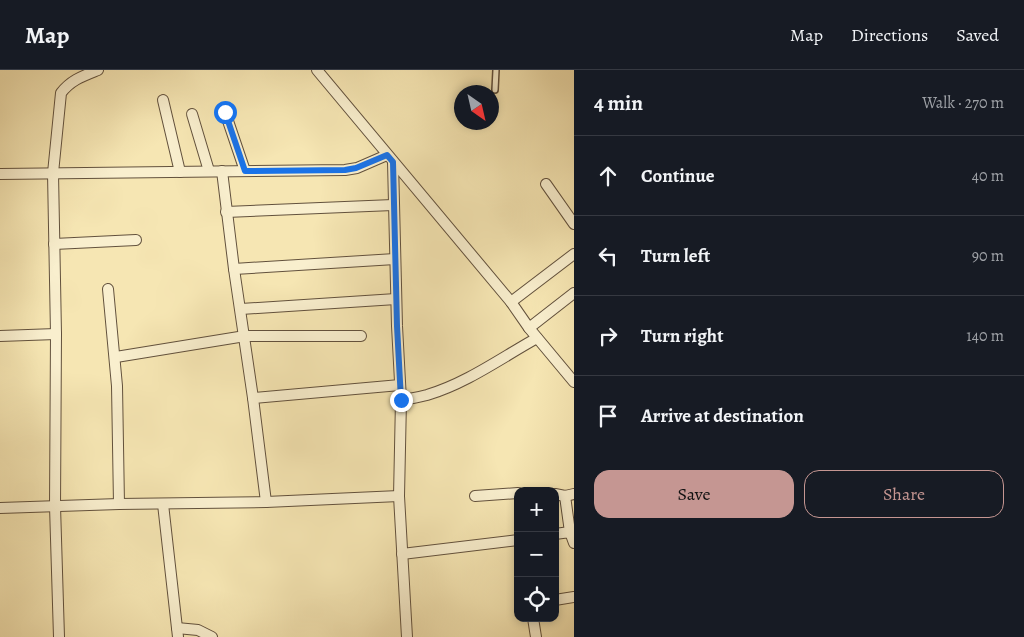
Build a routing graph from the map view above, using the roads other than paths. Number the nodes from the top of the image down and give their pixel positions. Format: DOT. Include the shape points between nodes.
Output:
graph roads {
  1 [pos="98,70"];
  2 [pos="316,70"];
  3 [pos="496,70"];
  4 [pos="495,85"];
  5 [pos="163,100"];
  6 [pos="225,112"];
  7 [pos="192,114"];
  8 [pos="390,159"];
  9 [pos="208,171"];
  10 [pos="222,171"];
  11 [pos="245,171"];
  12 [pos="180,172"];
  13 [pos="53,173"];
  14 [pos="0,174"];
  15 [pos="546,184"];
  16 [pos="393,205"];
  17 [pos="226,212"];
  18 [pos="574,224"];
  19 [pos="136,240"];
  20 [pos="54,244"];
  21 [pos="574,254"];
  22 [pos="395,259"];
  23 [pos="234,269"];
  24 [pos="108,289"];
  25 [pos="574,293"];
  26 [pos="396,299"];
  27 [pos="510,302"];
  28 [pos="240,309"];
  29 [pos="529,328"];
  30 [pos="56,334"];
  31 [pos="0,336"];
  32 [pos="245,336"];
  33 [pos="361,336"];
  34 [pos="537,338"];
  35 [pos="116,357"];
  36 [pos="572,377"];
  37 [pos="400,384"];
  38 [pos="254,398"];
  39 [pos="401,400"];
  40 [pos="514,492"];
  41 [pos="565,495"];
  42 [pos="398,496"];
  43 [pos="475,496"];
  44 [pos="266,502"];
  45 [pos="119,504"];
  46 [pos="163,504"];
  47 [pos="55,506"];
  48 [pos="0,508"];
  49 [pos="570,532"];
  50 [pos="559,533"];
  51 [pos="514,540"];
  52 [pos="574,543"];
  53 [pos="402,554"];
  54 [pos="574,597"];
  55 [pos="559,599"];
  56 [pos="534,622"];
  57 [pos="177,632"];
  58 [pos="59,637"];
  59 [pos="212,637"];
  60 [pos="408,637"];
  61 [pos="536,637"];
  1 -- 13 [label="street" via="75,80 61,93"];
  2 -- 8 [label="street"];
  3 -- 4 [label="lane"];
  5 -- 12 [label="street"];
  6 -- 11 [label="street"];
  7 -- 9 [label="street"];
  8 -- 11 [label="street" via="345,170"];
  8 -- 16 [label="street"];
  8 -- 27 [label="street"];
  9 -- 10 [label="street"];
  9 -- 12 [label="street"];
  10 -- 11 [label="street"];
  10 -- 17 [label="street"];
  12 -- 13 [label="street"];
  13 -- 14 [label="street"];
  13 -- 20 [label="street"];
  15 -- 18 [label="street"];
  16 -- 17 [label="street"];
  16 -- 22 [label="street"];
  17 -- 23 [label="street"];
  19 -- 20 [label="street"];
  20 -- 30 [label="street"];
  21 -- 27 [label="street"];
  22 -- 23 [label="street"];
  22 -- 26 [label="street"];
  23 -- 28 [label="street"];
  24 -- 35 [label="street"];
  25 -- 29 [label="street"];
  26 -- 28 [label="street"];
  26 -- 37 [label="street"];
  27 -- 29 [label="street"];
  28 -- 32 [label="street"];
  29 -- 34 [label="street"];
  30 -- 31 [label="street"];
  30 -- 47 [label="street"];
  32 -- 33 [label="street"];
  32 -- 35 [label="street"];
  32 -- 38 [label="street"];
  34 -- 36 [label="street"];
  34 -- 39 [label="street" via="453,385"];
  35 -- 45 [label="street"];
  37 -- 38 [label="street"];
  37 -- 39 [label="street"];
  38 -- 44 [label="street"];
  39 -- 42 [label="street"];
  40 -- 43 [label="street"];
  41 -- 49 [label="street"];
  42 -- 44 [label="street"];
  42 -- 53 [label="street"];
  44 -- 46 [label="street"];
  45 -- 46 [label="street"];
  45 -- 47 [label="street"];
  46 -- 57 [label="street"];
  47 -- 48 [label="street"];
  47 -- 58 [label="street"];
  49 -- 50 [label="street"];
  49 -- 52 [label="street"];
  51 -- 53 [label="street"];
  53 -- 60 [label="street"];
  54 -- 55 [label="street"];
  56 -- 61 [label="street"];
  57 -- 59 [label="street" via="198,630"];
}
